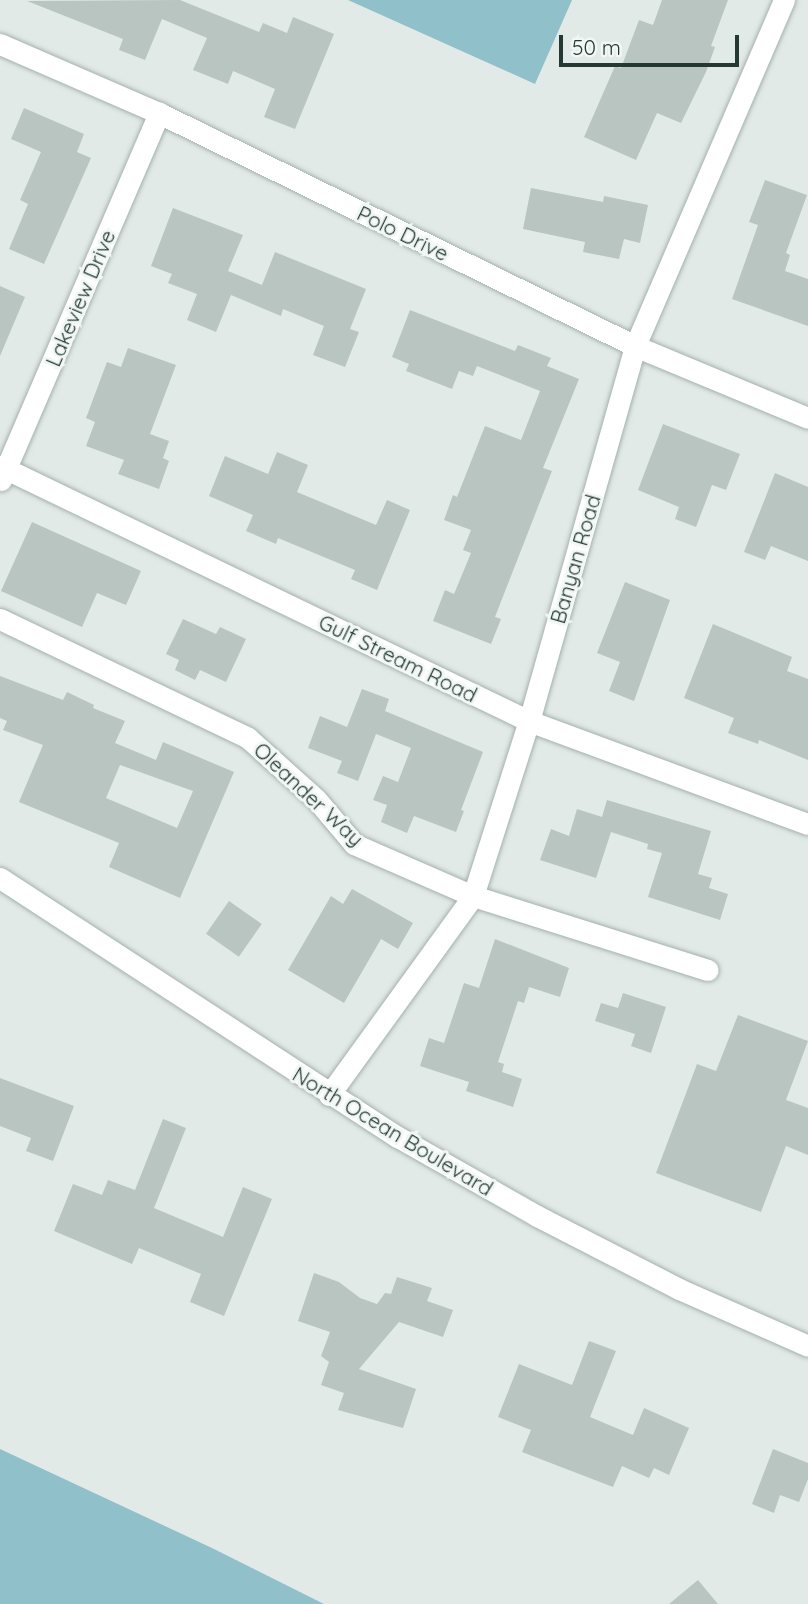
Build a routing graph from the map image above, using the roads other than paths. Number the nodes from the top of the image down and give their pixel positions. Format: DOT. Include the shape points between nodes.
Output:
graph roads {
  1 [pos="785,0"];
  2 [pos="0,44"];
  3 [pos="159,113"];
  4 [pos="635,346"];
  5 [pos="808,418"];
  6 [pos="2,472"];
  7 [pos="0,619"];
  8 [pos="529,721"];
  9 [pos="808,824"];
  10 [pos="0,878"];
  11 [pos="473,896"];
  12 [pos="708,970"];
  13 [pos="329,1095"];
  14 [pos="808,1346"];
  1 -- 4 [label="street, Banyan Road"];
  2 -- 3 [label="street, Polo Drive"];
  3 -- 4 [label="street, Polo Drive"];
  3 -- 6 [label="street, Lakeview Drive"];
  4 -- 5 [label="street, Polo Drive"];
  4 -- 8 [label="street, Banyan Road"];
  6 -- 8 [label="street, Gulf Stream Road"];
  7 -- 11 [label="street, Oleander Way" via="248,738 316,799 354,844"];
  8 -- 9 [label="street, Gulf Stream Road"];
  8 -- 11 [label="street, Banyan Road"];
  10 -- 13 [label="street, North Ocean Boulevard"];
  11 -- 12 [label="street, Oleander Way"];
  11 -- 13 [label="street, Banyan Road"];
  13 -- 14 [label="street, North Ocean Boulevard" via="537,1216 679,1289"];
}
